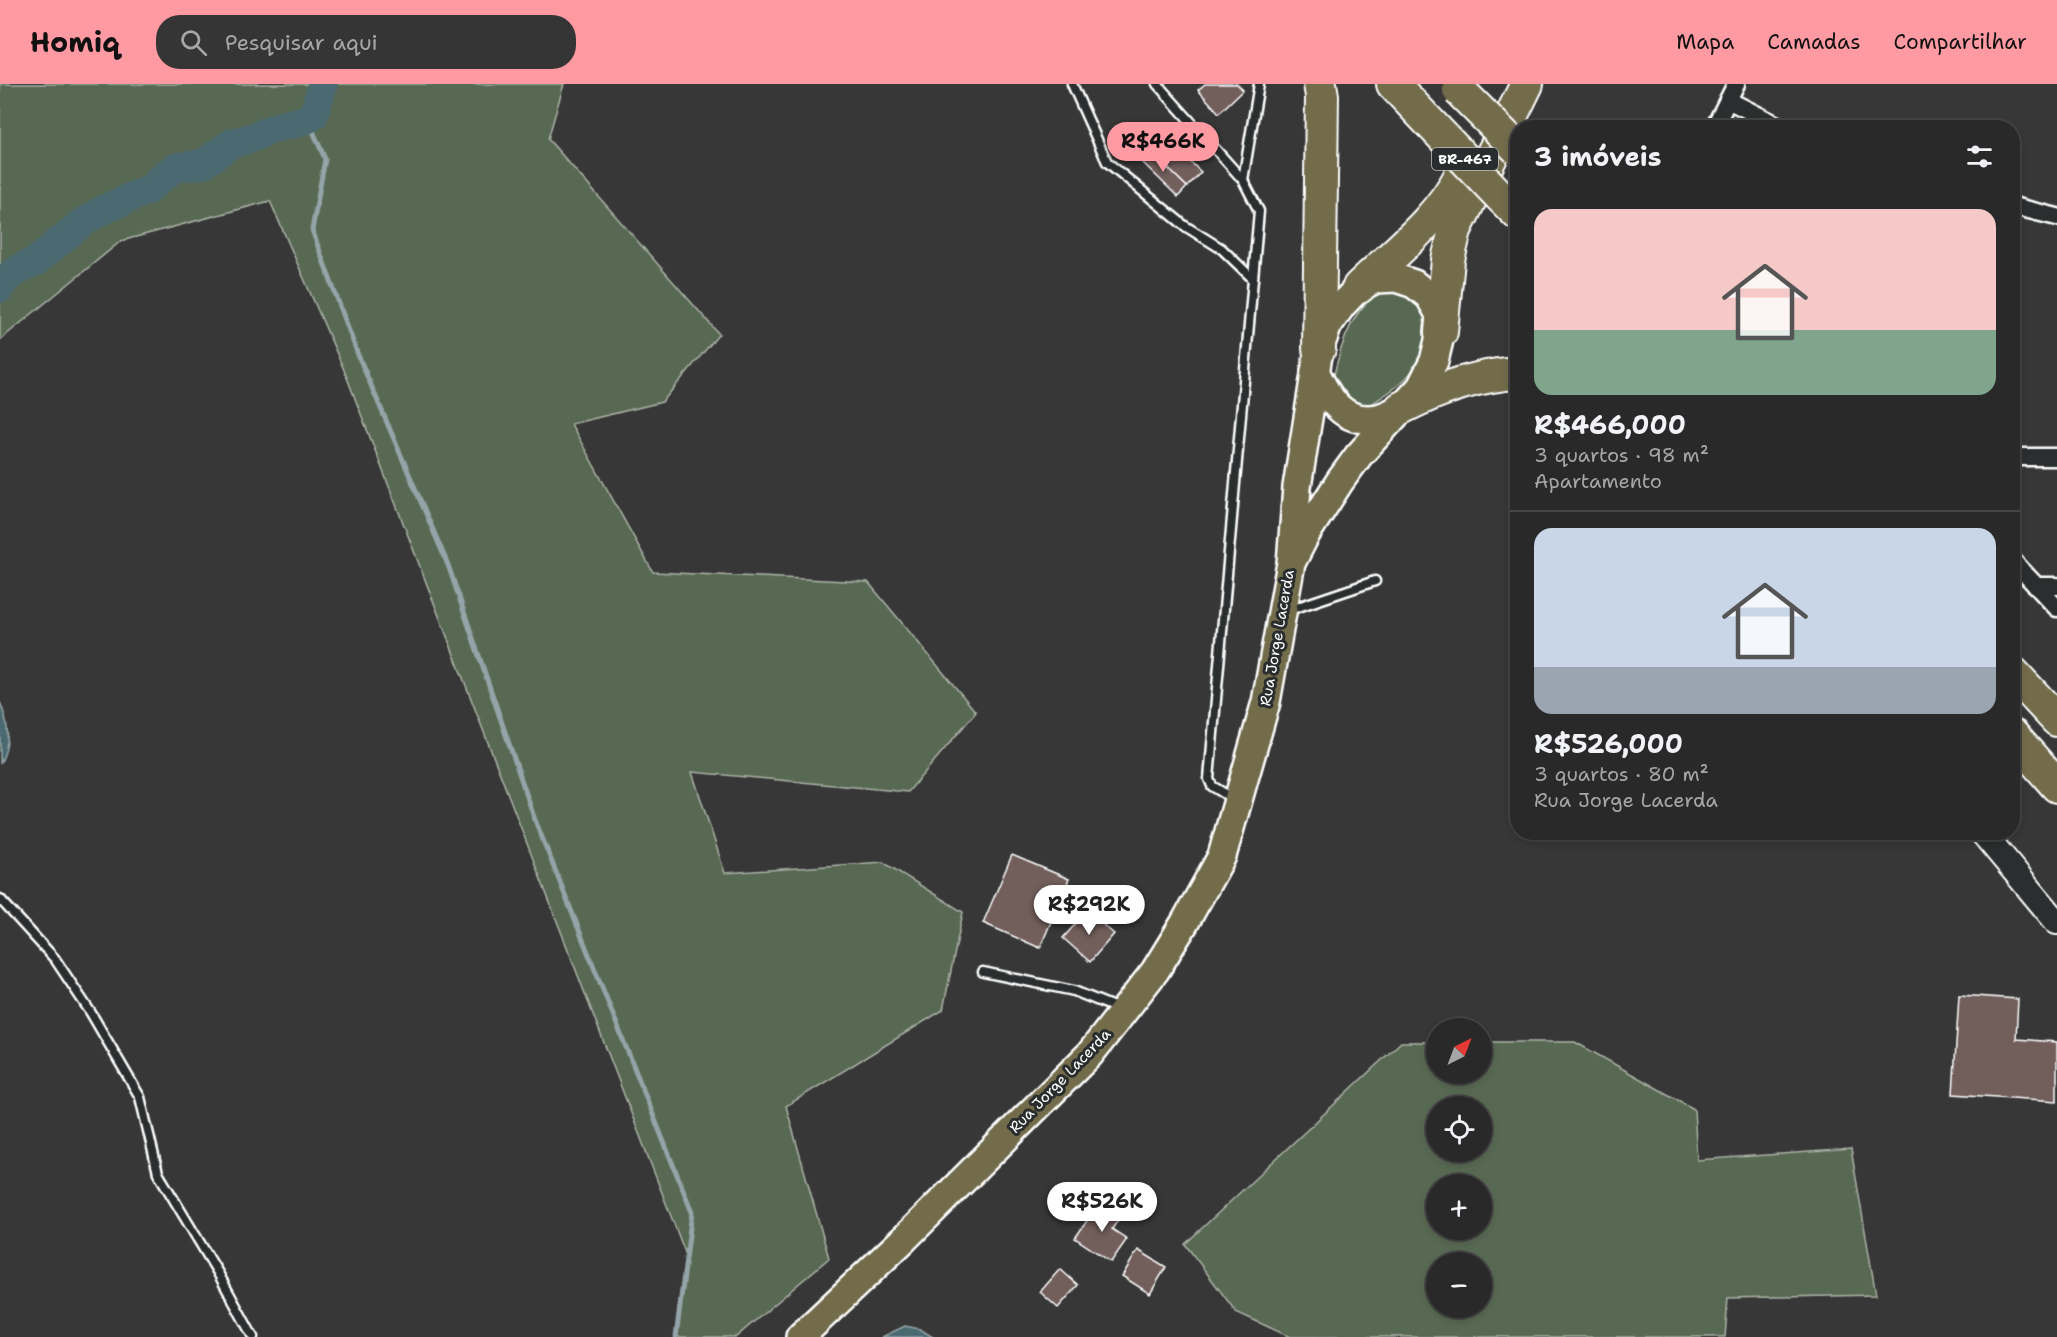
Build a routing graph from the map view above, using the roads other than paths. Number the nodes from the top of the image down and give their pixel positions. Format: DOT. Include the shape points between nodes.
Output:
graph roads {
  1 [pos="1072,84"];
  2 [pos="1157,84"];
  3 [pos="1259,84"];
  4 [pos="1320,84"];
  5 [pos="1393,84"];
  6 [pos="1507,84"];
  7 [pos="1527,84"];
  8 [pos="1736,84"];
  9 [pos="1456,86"];
  10 [pos="1728,100"];
  11 [pos="1718,120"];
  12 [pos="1767,120"];
  13 [pos="1510,141"];
  14 [pos="1243,180"];
  15 [pos="1509,205"];
  16 [pos="2020,208"];
  17 [pos="2057,217"];
  18 [pos="1253,279"];
  19 [pos="1359,287"];
  20 [pos="1441,332"];
  21 [pos="1317,360"];
  22 [pos="1510,375"];
  23 [pos="1401,408"];
  24 [pos="2020,457"];
  25 [pos="2057,457"];
  26 [pos="1291,563"];
  27 [pos="2020,569"];
  28 [pos="1375,581"];
  29 [pos="2036,586"];
  30 [pos="2057,586"];
  31 [pos="2057,608"];
  32 [pos="1283,612"];
  33 [pos="2020,681"];
  34 [pos="2057,720"];
  35 [pos="2020,744"];
  36 [pos="2057,786"];
  37 [pos="1238,802"];
  38 [pos="1989,840"];
  39 [pos="1,901"];
  40 [pos="2057,922"];
  41 [pos="983,972"];
  42 [pos="1125,1012"];
  43 [pos="254,1337"];
  44 [pos="800,1337"];
  1 -- 18 [label="lane" via="1107,162 1185,226 1222,249"];
  2 -- 14 [label="lane"];
  3 -- 14 [label="lane"];
  4 -- 21 [label="highway"];
  5 -- 15 [label="highway, BR-467, bridge"];
  6 -- 19 [label="highway" via="1450,195 1435,215"];
  7 -- 20 [label="highway" via="1455,230"];
  8 -- 10 [label="street"];
  9 -- 13 [label="highway, BR-467, bridge"];
  10 -- 11 [label="street"];
  10 -- 12 [label="street"];
  14 -- 18 [label="lane" via="1260,215"];
  16 -- 17 [label="street"];
  18 -- 37 [label="lane" via="1209,779 1212,786"];
  19 -- 20 [label="main road" via="1376,279 1396,278 1414,284 1429,296 1439,313"];
  19 -- 21 [label="main road" via="1328,325"];
  20 -- 23 [label="main road" via="1434,361 1421,387"];
  21 -- 23 [label="main road" via="1326,394 1338,408 1356,418 1378,418"];
  21 -- 26 [label="main road, Rua Jorge Lacerda" via="1297,487"];
  22 -- 23 [label="highway" via="1477,378 1444,388"];
  23 -- 26 [label="main road, Rua Jorge Lacerda" via="1340,481"];
  24 -- 25 [label="street"];
  26 -- 32 [label="main road, Rua Jorge Lacerda"];
  27 -- 29 [label="street"];
  28 -- 32 [label="lane"];
  29 -- 30 [label="street"];
  29 -- 31 [label="street"];
  32 -- 37 [label="main road, Rua Jorge Lacerda" via="1266,702"];
  33 -- 34 [label="highway"];
  35 -- 36 [label="highway"];
  37 -- 42 [label="main road, Rua Jorge Lacerda" via="1211,876 1155,971"];
  38 -- 40 [label="main road"];
  39 -- 43 [label="lane" via="55,959 129,1078 140,1097 158,1173"];
  41 -- 42 [label="lane" via="1074,991"];
  42 -- 44 [label="main road, Rua Jorge Lacerda" via="1090,1054"];
}
